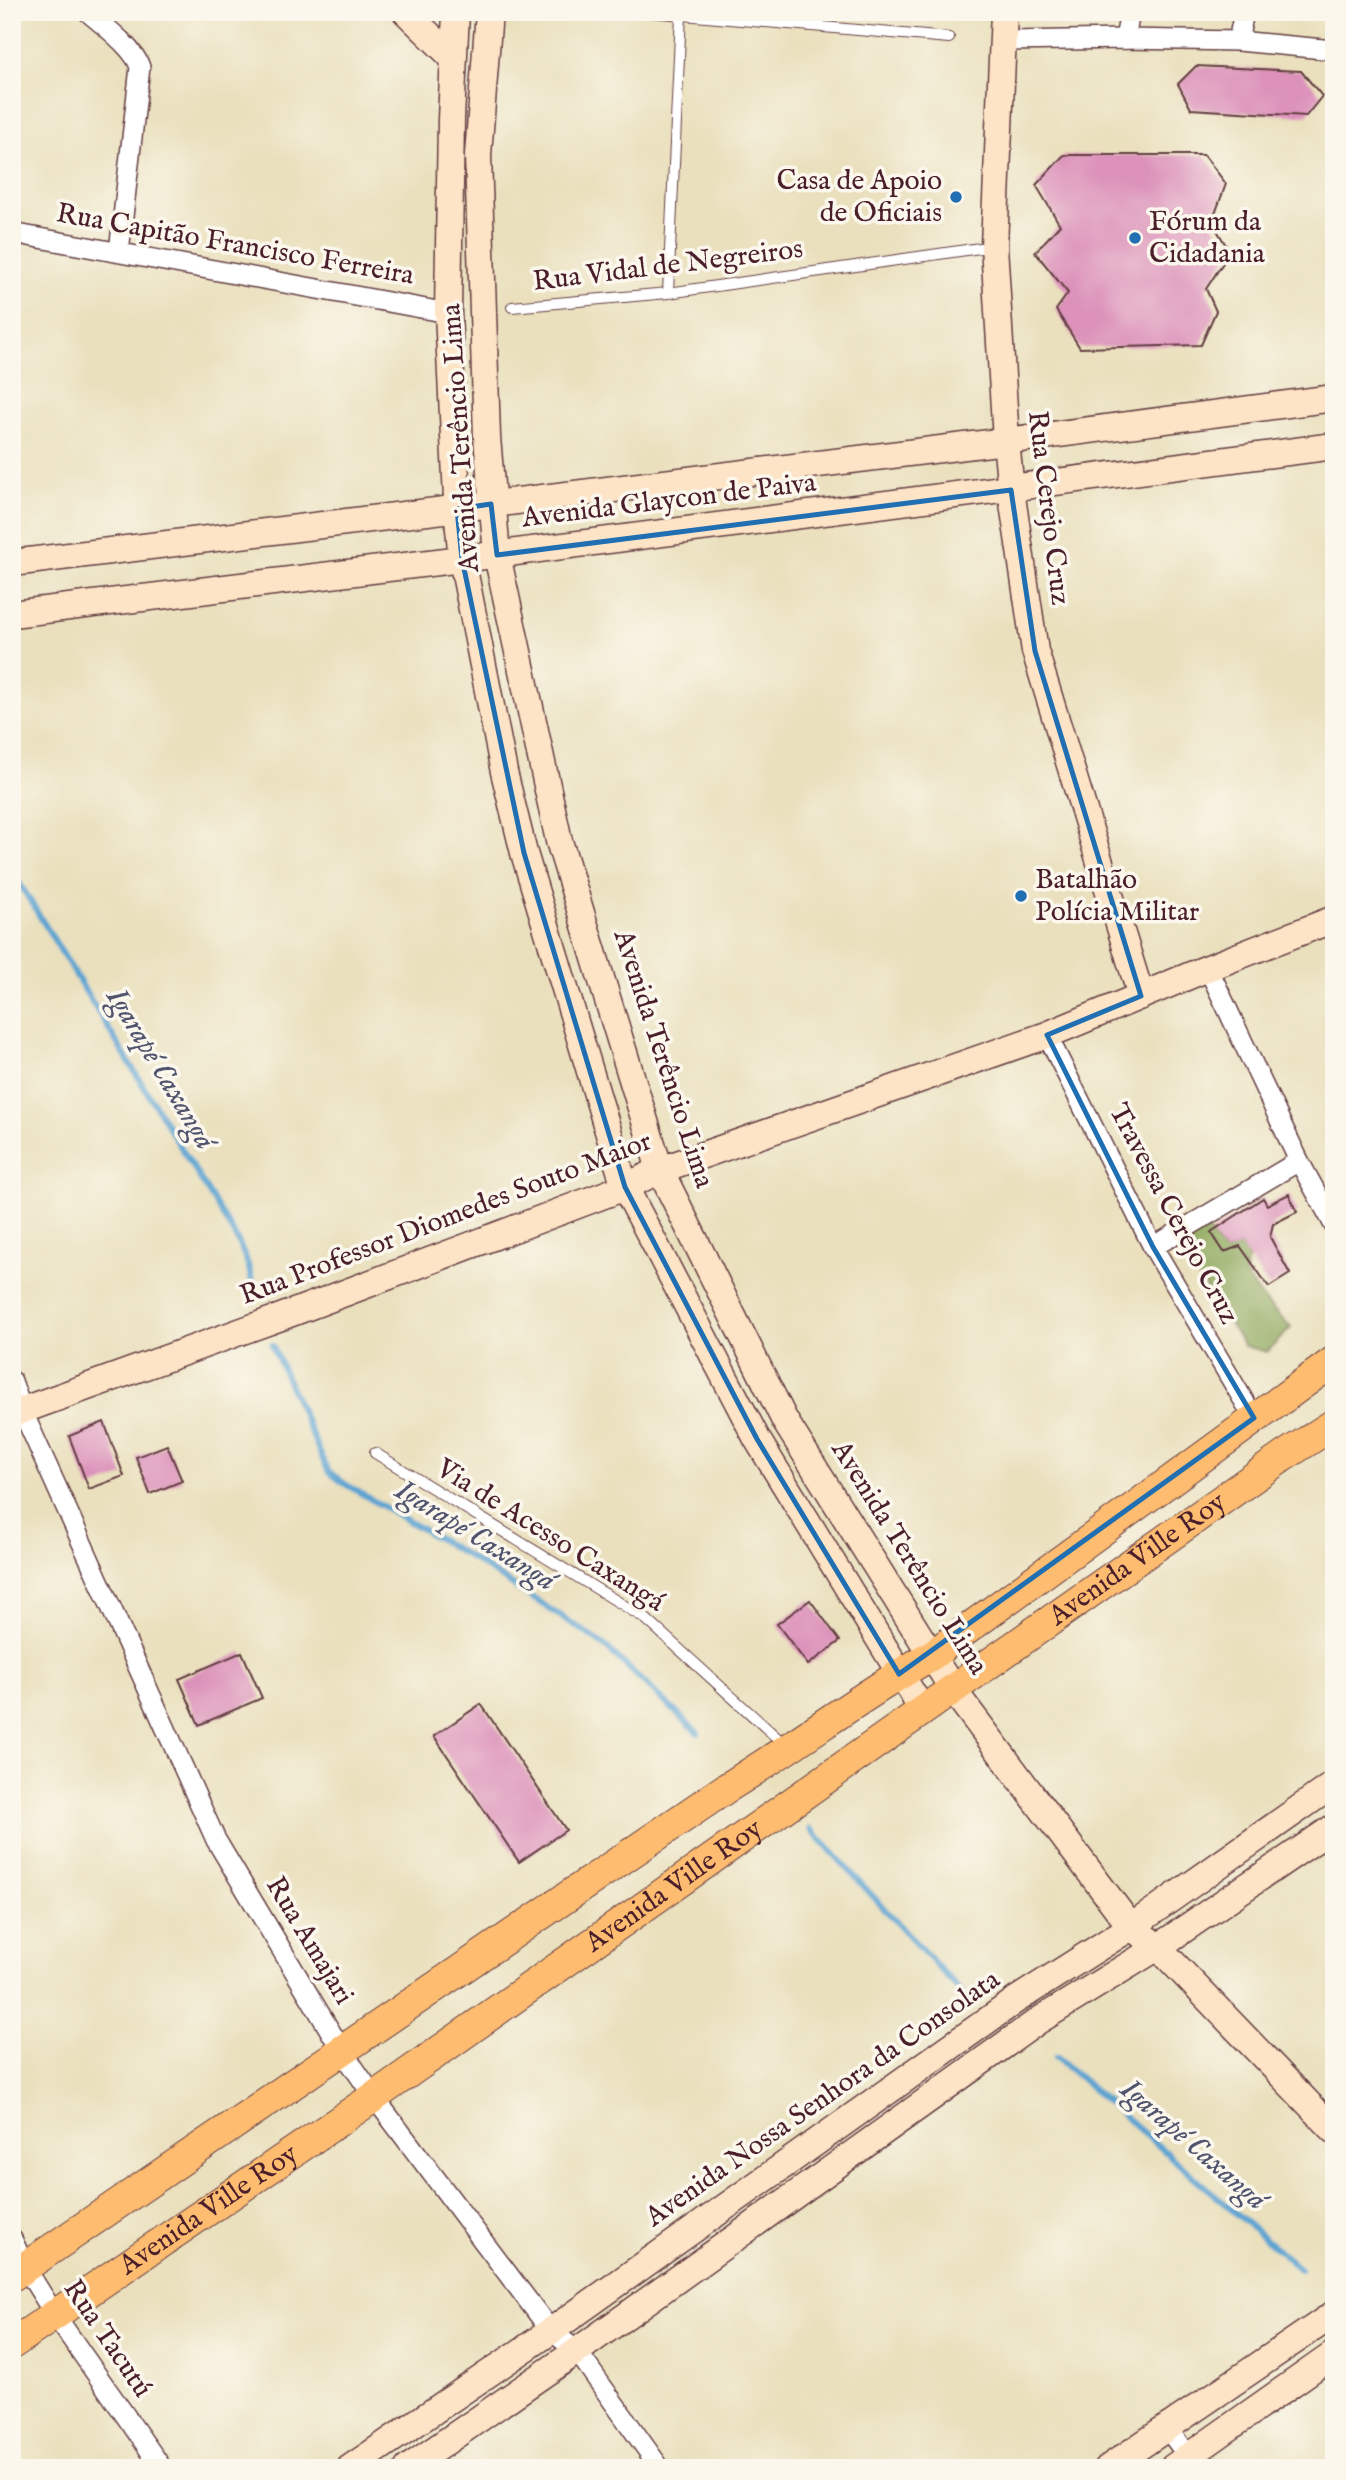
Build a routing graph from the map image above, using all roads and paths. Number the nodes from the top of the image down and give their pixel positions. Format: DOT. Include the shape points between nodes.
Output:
graph roads {
  1 [pos="88,12"];
  2 [pos="406,12"];
  3 [pos="457,12"];
  4 [pos="489,12"];
  5 [pos="649,12"];
  6 [pos="1004,12"];
  7 [pos="1130,12"];
  8 [pos="1244,12"];
  9 [pos="681,15"];
  10 [pos="949,38"];
  11 [pos="1125,39"];
  12 [pos="1001,41"];
  13 [pos="1238,41"];
  14 [pos="1334,50"];
  15 [pos="453,58"];
  16 [pos="450,155"];
  17 [pos="478,155"];
  18 [pos="12,233"];
  19 [pos="995,246"];
  20 [pos="119,252"];
  21 [pos="668,293"];
  22 [pos="512,307"];
  23 [pos="448,313"];
  24 [pos="1334,398"];
  25 [pos="1006,441"];
  26 [pos="1334,446"];
  27 [pos="1011,489"];
  28 [pos="491,504"];
  29 [pos="457,509"];
  30 [pos="497,555"];
  31 [pos="462,559"];
  32 [pos="12,563"];
  33 [pos="12,614"];
  34 [pos="541,766"];
  35 [pos="504,772"];
  36 [pos="1334,919"];
  37 [pos="1208,968"];
  38 [pos="1141,996"];
  39 [pos="1047,1035"];
  40 [pos="1299,1161"];
  41 [pos="660,1170"];
  42 [pos="625,1186"];
  43 [pos="1334,1226"];
  44 [pos="1153,1247"];
  45 [pos="1334,1361"];
  46 [pos="12,1381"];
  47 [pos="17,1412"];
  48 [pos="1254,1418"];
  49 [pos="1334,1424"];
  50 [pos="375,1452"];
  51 [pos="932,1655"];
  52 [pos="899,1674"];
  53 [pos="954,1691"];
  54 [pos="923,1711"];
  55 [pos="785,1752"];
  56 [pos="1334,1784"];
  57 [pos="1334,1827"];
  58 [pos="1131,1927"];
  59 [pos="1158,1947"];
  60 [pos="341,2049"];
  61 [pos="374,2097"];
  62 [pos="1334,2130"];
  63 [pos="12,2239"];
  64 [pos="19,2271"];
  65 [pos="1334,2314"];
  66 [pos="55,2315"];
  67 [pos="551,2331"];
  68 [pos="12,2344"];
  69 [pos="577,2351"];
  70 [pos="1334,2354"];
  71 [pos="1166,2427"];
  72 [pos="1185,2464"];
  73 [pos="162,2468"];
  74 [pos="350,2468"];
  75 [pos="408,2468"];
  76 [pos="660,2468"];
  77 [pos="1108,2468"];
  1 -- 20 [label="street" via="140,67"];
  2 -- 15 [label="main road"];
  3 -- 15 [label="main road, Avenida Terêncio Lima"];
  4 -- 17 [label="main road, Avenida Terêncio Lima"];
  5 -- 9 [label="lane"];
  6 -- 12 [label="main road, Rua Cerejo Cruz"];
  7 -- 11 [label="street"];
  8 -- 13 [label="street"];
  9 -- 10 [label="lane"];
  9 -- 21 [label="lane"];
  11 -- 12 [label="street"];
  11 -- 13 [label="street"];
  12 -- 19 [label="main road, Rua Cerejo Cruz"];
  13 -- 14 [label="street"];
  15 -- 16 [label="main road, Avenida Terêncio Lima"];
  16 -- 17 [label="main road"];
  16 -- 23 [label="main road, Avenida Terêncio Lima"];
  17 -- 28 [label="main road, Avenida Terêncio Lima"];
  18 -- 20 [label="street, Rua Capitão Francisco Ferreira"];
  19 -- 21 [label="lane, Rua Vidal de Negreiros"];
  19 -- 25 [label="main road, Rua Cerejo Cruz"];
  20 -- 23 [label="street, Rua Capitão Francisco Ferreira"];
  21 -- 22 [label="lane, Rua Vidal de Negreiros"];
  23 -- 29 [label="main road, Avenida Terêncio Lima"];
  24 -- 25 [label="main road, Avenida Glaycon de Paiva"];
  25 -- 27 [label="main road, Rua Cerejo Cruz"];
  25 -- 28 [label="main road, Avenida Glaycon de Paiva"];
  26 -- 27 [label="main road, Avenida Glaycon de Paiva"];
  27 -- 30 [label="main road, Avenida Glaycon de Paiva"];
  27 -- 38 [label="main road, Rua Cerejo Cruz" via="1035,651"];
  28 -- 29 [label="main road, Avenida Glaycon de Paiva"];
  28 -- 30 [label="main road, Avenida Terêncio Lima"];
  29 -- 31 [label="main road, Avenida Terêncio Lima"];
  29 -- 32 [label="main road, Avenida Glaycon de Paiva"];
  30 -- 31 [label="main road, Avenida Glaycon de Paiva"];
  30 -- 34 [label="main road, Avenida Terêncio Lima"];
  31 -- 33 [label="main road, Avenida Glaycon de Paiva"];
  31 -- 35 [label="main road, Avenida Terêncio Lima"];
  34 -- 35 [label="main road"];
  34 -- 41 [label="main road, Avenida Terêncio Lima" via="559,841"];
  35 -- 42 [label="main road, Avenida Terêncio Lima" via="523,853"];
  36 -- 37 [label="main road, Rua Professor Diomedes Souto Maior"];
  37 -- 38 [label="main road, Rua Professor Diomedes Souto Maior"];
  37 -- 40 [label="street"];
  38 -- 39 [label="main road, Rua Professor Diomedes Souto Maior"];
  39 -- 41 [label="main road, Rua Professor Diomedes Souto Maior"];
  39 -- 44 [label="street, Travessa Cerejo Cruz"];
  40 -- 43 [label="street"];
  40 -- 44 [label="street"];
  41 -- 42 [label="main road, Rua Professor Diomedes Souto Maior"];
  41 -- 51 [label="main road, Avenida Terêncio Lima" via="785,1421"];
  42 -- 47 [label="main road, Rua Professor Diomedes Souto Maior"];
  42 -- 52 [label="main road, Avenida Terêncio Lima" via="757,1439"];
  44 -- 48 [label="street, Travessa Cerejo Cruz"];
  45 -- 48 [label="main road, Avenida Ville Roy"];
  46 -- 47 [label="street, Rua Amajari"];
  47 -- 60 [label="street, Rua Amajari" via="216,1840"];
  48 -- 51 [label="main road, Avenida Ville Roy"];
  49 -- 53 [label="main road, Avenida Ville Roy"];
  50 -- 55 [label="lane, Via de Acesso Caxangá" via="646,1619"];
  51 -- 52 [label="main road, Avenida Ville Roy"];
  51 -- 53 [label="main road, Avenida Terêncio Lima"];
  52 -- 54 [label="main road, Avenida Terêncio Lima"];
  52 -- 55 [label="main road, Avenida Ville Roy"];
  53 -- 54 [label="main road, Avenida Ville Roy"];
  53 -- 58 [label="main road, Avenida Terêncio Lima"];
  54 -- 61 [label="main road, Avenida Ville Roy"];
  55 -- 60 [label="main road, Avenida Ville Roy"];
  56 -- 58 [label="main road, Avenida Nossa Senhora da Consolata"];
  57 -- 59 [label="main road"];
  58 -- 59 [label="main road, Avenida Terêncio Lima"];
  58 -- 67 [label="main road, Avenida Nossa Senhora da Consolata" via="1016,2000"];
  59 -- 62 [label="main road, Avenida Terêncio Lima"];
  59 -- 69 [label="main road" via="1038,2021"];
  60 -- 61 [label="street, Rua Amajari"];
  60 -- 64 [label="main road, Avenida Ville Roy"];
  61 -- 66 [label="main road, Avenida Ville Roy"];
  61 -- 67 [label="street, Rua Amajari"];
  63 -- 64 [label="street, Rua Tacutú"];
  64 -- 66 [label="street, Rua Tacutú"];
  65 -- 71 [label="main road"];
  66 -- 68 [label="main road, Avenida Ville Roy"];
  66 -- 73 [label="street, Rua Tacutú"];
  67 -- 69 [label="street, Rua Amajari"];
  67 -- 74 [label="main road, Avenida Nossa Senhora da Consolata"];
  69 -- 75 [label="main road"];
  69 -- 76 [label="street, Rua Amajari"];
  70 -- 72 [label="main road"];
  71 -- 72 [label="street"];
  71 -- 77 [label="main road"];
}
